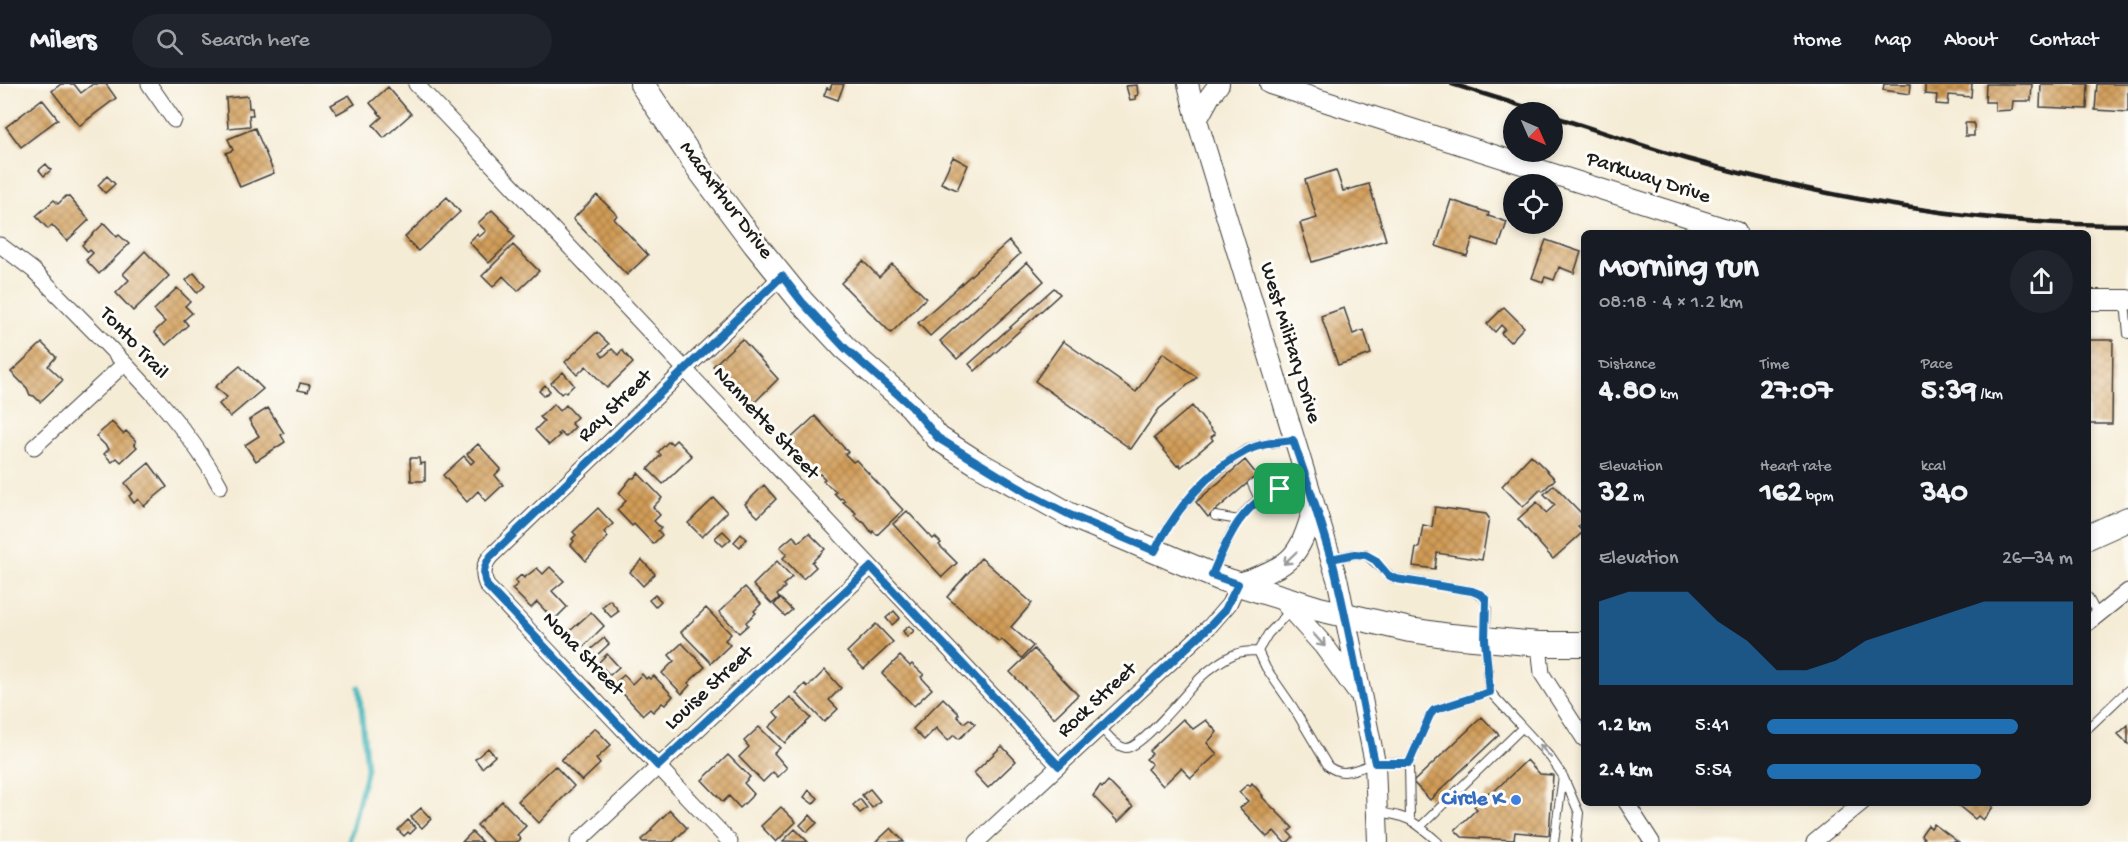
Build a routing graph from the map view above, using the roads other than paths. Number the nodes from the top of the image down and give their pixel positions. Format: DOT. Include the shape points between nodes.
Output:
graph roads {
  1 [pos="149,84"];
  2 [pos="416,84"];
  3 [pos="642,84"];
  4 [pos="1188,84"];
  5 [pos="1219,84"];
  6 [pos="1270,84"];
  7 [pos="174,120"];
  8 [pos="1197,120"];
  9 [pos="1730,230"];
  10 [pos="0,245"];
  11 [pos="782,276"];
  12 [pos="2091,300"];
  13 [pos="2127,300"];
  14 [pos="2128,334"];
  15 [pos="124,364"];
  16 [pos="684,368"];
  17 [pos="1293,440"];
  18 [pos="34,447"];
  19 [pos="1307,481"];
  20 [pos="1252,484"];
  21 [pos="220,486"];
  22 [pos="1259,499"];
  23 [pos="1314,506"];
  24 [pos="1215,516"];
  25 [pos="2128,519"];
  26 [pos="1239,520"];
  27 [pos="2091,536"];
  28 [pos="1155,551"];
  29 [pos="1331,559"];
  30 [pos="871,567"];
  31 [pos="484,570"];
  32 [pos="1212,575"];
  33 [pos="1238,584"];
  34 [pos="2128,591"];
  35 [pos="1286,603"];
  36 [pos="1345,616"];
  37 [pos="2093,619"];
  38 [pos="1485,640"];
  39 [pos="1539,644"];
  40 [pos="1581,644"];
  41 [pos="1258,651"];
  42 [pos="2128,690"];
  43 [pos="1490,692"];
  44 [pos="1360,696"];
  45 [pos="2091,725"];
  46 [pos="1101,728"];
  47 [pos="1522,728"];
  48 [pos="1581,734"];
  49 [pos="1375,763"];
  50 [pos="1409,763"];
  51 [pos="658,766"];
  52 [pos="1059,766"];
  53 [pos="1563,776"];
  54 [pos="1629,806"];
  55 [pos="1858,806"];
  56 [pos="1376,812"];
  57 [pos="1410,819"];
  58 [pos="1420,827"];
  59 [pos="578,842"];
  60 [pos="730,842"];
  61 [pos="977,842"];
  62 [pos="1378,842"];
  63 [pos="1438,842"];
  64 [pos="1554,842"];
  65 [pos="1576,842"];
  66 [pos="1652,842"];
  67 [pos="1815,842"];
  1 -- 7 [label="street"];
  2 -- 16 [label="street, Nannette Street"];
  3 -- 11 [label="main road, MacArthur Drive" via="699,169"];
  4 -- 8 [label="street, West Military Drive"];
  5 -- 8 [label="street"];
  6 -- 9 [label="street, Parkway Drive"];
  8 -- 17 [label="street, West Military Drive"];
  10 -- 15 [label="street, Tonto Trail" via="33,270"];
  11 -- 16 [label="street, Ray Street"];
  11 -- 28 [label="main road, MacArthur Drive" via="845,348 911,406 938,438 1031,495"];
  12 -- 13 [label="street"];
  13 -- 14 [label="lane"];
  15 -- 18 [label="street"];
  15 -- 21 [label="street, Tonto Trail" via="195,444"];
  16 -- 30 [label="street, Nannette Street"];
  16 -- 31 [label="street, Ray Street" via="491,556"];
  17 -- 19 [label="street, West Military Drive"];
  17 -- 28 [label="lane" via="1249,449 1224,466 1182,506"];
  19 -- 22 [label="lane"];
  19 -- 23 [label="street, West Military Drive"];
  20 -- 22 [label="lane"];
  22 -- 26 [label="lane"];
  23 -- 29 [label="street, West Military Drive"];
  23 -- 33 [label="street, one-way" via="1306,537 1295,554 1280,567"];
  24 -- 26 [label="lane"];
  25 -- 27 [label="main road"];
  26 -- 32 [label="lane"];
  28 -- 32 [label="main road, MacArthur Drive"];
  29 -- 36 [label="street, West Military Drive"];
  29 -- 38 [label="lane" via="1366,555 1396,579 1482,595 1487,608"];
  30 -- 51 [label="street, Louise Street"];
  30 -- 52 [label="street, Nannette Street"];
  31 -- 51 [label="street, Nona Street" via="487,586"];
  32 -- 33 [label="main road, MacArthur Drive"];
  33 -- 35 [label="main road, MacArthur Drive"];
  33 -- 46 [label="street, Rock Street" via="1225,610 1210,626"];
  34 -- 37 [label="street"];
  35 -- 36 [label="main road, MacArthur Drive"];
  35 -- 41 [label="lane"];
  35 -- 44 [label="street, one-way"];
  36 -- 38 [label="main road, MacArthur Drive"];
  36 -- 44 [label="street, West Military Drive"];
  38 -- 39 [label="main road, MacArthur Drive"];
  38 -- 43 [label="lane"];
  39 -- 40 [label="main road, MacArthur Drive"];
  39 -- 48 [label="street" via="1542,674"];
  41 -- 46 [label="lane" via="1233,654 1216,664 1132,747 1118,745"];
  41 -- 49 [label="lane" via="1328,766 1342,773"];
  42 -- 45 [label="lane"];
  43 -- 47 [label="lane"];
  43 -- 50 [label="lane" via="1434,710"];
  44 -- 49 [label="street, West Military Drive"];
  46 -- 52 [label="street, Rock Street"];
  53 -- 47 [label="lane, one-way"];
  47 -- 58 [label="lane"];
  49 -- 50 [label="lane"];
  49 -- 56 [label="street, West Military Drive"];
  50 -- 57 [label="lane"];
  51 -- 59 [label="street, Louise Street"];
  51 -- 60 [label="street, Nona Street"];
  52 -- 61 [label="street, Rock Street"];
  53 -- 64 [label="lane"];
  53 -- 65 [label="lane" via="1579,813"];
  54 -- 66 [label="street"];
  55 -- 67 [label="street"];
  56 -- 57 [label="lane"];
  56 -- 62 [label="street, West Military Drive"];
  57 -- 58 [label="lane"];
  58 -- 63 [label="lane"];
}
